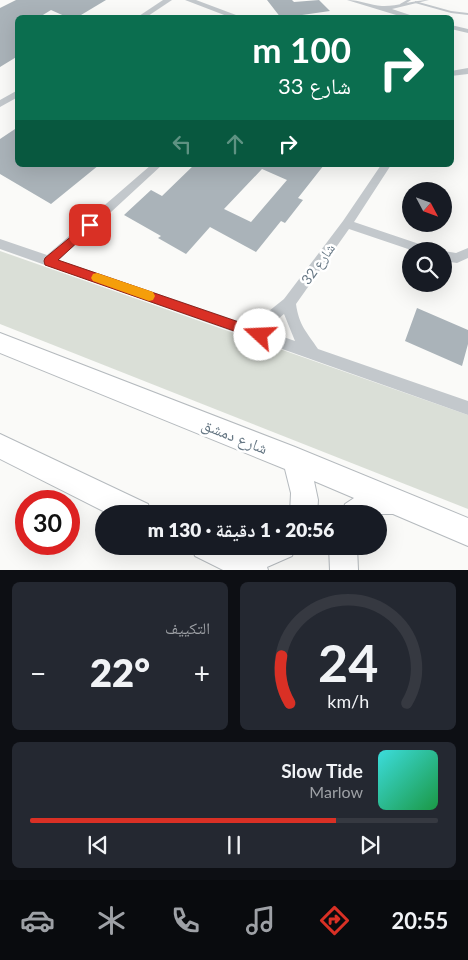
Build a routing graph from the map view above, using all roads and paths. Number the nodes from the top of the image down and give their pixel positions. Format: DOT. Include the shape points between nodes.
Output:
graph roads {
  1 [pos="168,0"];
  2 [pos="189,0"];
  3 [pos="351,0"];
  4 [pos="425,0"];
  5 [pos="412,1"];
  6 [pos="381,8"];
  7 [pos="468,14"];
  8 [pos="144,15"];
  9 [pos="232,15"];
  10 [pos="406,15"];
  11 [pos="454,28"];
  12 [pos="468,31"];
  13 [pos="468,71"];
  14 [pos="454,73"];
  15 [pos="15,95"];
  16 [pos="0,104"];
  17 [pos="155,167"];
  18 [pos="385,167"];
  19 [pos="347,224"];
  20 [pos="402,243"];
  21 [pos="0,244"];
  22 [pos="468,253"];
  23 [pos="452,257"];
  24 [pos="49,261"];
  25 [pos="289,304"];
  26 [pos="242,328"];
  27 [pos="0,343"];
  28 [pos="317,355"];
  29 [pos="468,408"];
  30 [pos="0,446"];
  31 [pos="295,460"];
  32 [pos="397,502"];
  33 [pos="120,505"];
  34 [pos="304,505"];
  35 [pos="364,505"];
  36 [pos="468,532"];
  37 [pos="223,555"];
  38 [pos="267,555"];
  39 [pos="343,555"];
  40 [pos="248,567"];
  41 [pos="344,570"];
  1 -- 8 [label="street"];
  2 -- 9 [label="street"];
  3 -- 6 [label="street"];
  4 -- 5 [label="street"];
  5 -- 6 [label="street"];
  5 -- 7 [label="lane"];
  6 -- 10 [label="street"];
  11 -- 12 [label="street"];
  13 -- 14 [label="street"];
  15 -- 16 [label="street"];
  17 -- 24 [label="street"];
  18 -- 19 [label="street, شارع 32"];
  19 -- 20 [label="street"];
  19 -- 25 [label="street, شارع 32"];
  21 -- 24 [label="street"];
  22 -- 23 [label="street"];
  24 -- 26 [label="street"];
  25 -- 26 [label="street, شارع 32" via="268,319"];
  25 -- 28 [label="street" via="296,331 304,344"];
  26 -- 28 [label="street"];
  27 -- 31 [label="main road, شارع دمشق"];
  28 -- 29 [label="street"];
  30 -- 33 [label="main road"];
  31 -- 32 [label="main road, شارع دمشق"];
  31 -- 34 [label="main road" via="303,481"];
  32 -- 35 [label="main road" via="377,499"];
  32 -- 36 [label="main road, شارع دمشق"];
  37 -- 40 [label="main road"];
  38 -- 40 [label="main road"];
  39 -- 41 [label="main road"];
}
